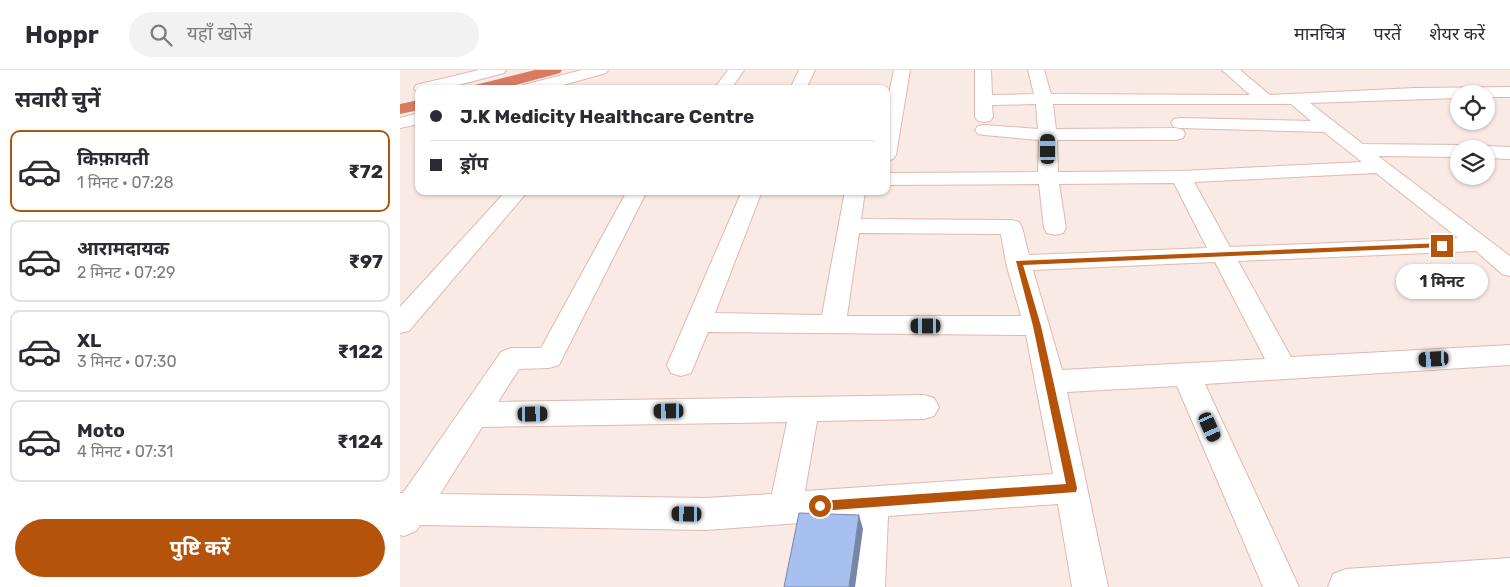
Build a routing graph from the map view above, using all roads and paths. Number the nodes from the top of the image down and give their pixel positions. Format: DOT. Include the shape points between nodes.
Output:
graph roads {
  1 [pos="498,70"];
  2 [pos="600,70"];
  3 [pos="736,70"];
  4 [pos="807,70"];
  5 [pos="902,70"];
  6 [pos="983,70"];
  7 [pos="1036,70"];
  8 [pos="1230,70"];
  9 [pos="437,85"];
  10 [pos="545,85"];
  11 [pos="725,85"];
  12 [pos="800,85"];
  13 [pos="1510,92"];
  14 [pos="1044,99"];
  15 [pos="1295,99"];
  16 [pos="983,100"];
  17 [pos="1266,100"];
  18 [pos="415,119"];
  19 [pos="400,123"];
  20 [pos="1328,127"];
  21 [pos="890,134"];
  22 [pos="1048,135"];
  23 [pos="1356,150"];
  24 [pos="1450,151"];
  25 [pos="1495,153"];
  26 [pos="1510,154"];
  27 [pos="1378,167"];
  28 [pos="1048,178"];
  29 [pos="1181,178"];
  30 [pos="890,179"];
  31 [pos="514,195"];
  32 [pos="635,195"];
  33 [pos="750,195"];
  34 [pos="854,195"];
  35 [pos="849,226"];
  36 [pos="1055,228"];
  37 [pos="1481,244"];
  38 [pos="1223,255"];
  39 [pos="1018,263"];
  40 [pos="1510,268"];
  41 [pos="699,322"];
  42 [pos="400,324"];
  43 [pos="833,326"];
  44 [pos="1037,326"];
  45 [pos="1510,355"];
  46 [pos="681,365"];
  47 [pos="1283,367"];
  48 [pos="1186,374"];
  49 [pos="1049,382"];
  50 [pos="924,407"];
  51 [pos="805,408"];
  52 [pos="475,415"];
  53 [pos="1072,488"];
  54 [pos="872,502"];
  55 [pos="785,509"];
  56 [pos="403,515"];
  57 [pos="1510,576"];
  58 [pos="866,587"];
  59 [pos="1090,587"];
  60 [pos="1281,587"];
  61 [pos="1346,587"];
  1 -- 9 [label="street"];
  2 -- 10 [label="street"];
  3 -- 11 [label="street"];
  4 -- 12 [label="street"];
  5 -- 21 [label="street"];
  6 -- 16 [label="street"];
  7 -- 14 [label="street"];
  8 -- 17 [label="street"];
  13 -- 15 [label="street" via="1413,85"];
  14 -- 16 [label="street"];
  14 -- 17 [label="street"];
  14 -- 22 [label="street"];
  15 -- 17 [label="street"];
  15 -- 20 [label="street"];
  16 -- 22 [label="street" via="984,137"];
  18 -- 19 [label="street"];
  20 -- 22 [label="street"];
  20 -- 23 [label="street"];
  22 -- 28 [label="street"];
  23 -- 24 [label="street"];
  23 -- 27 [label="street"];
  25 -- 26 [label="street"];
  27 -- 29 [label="street"];
  27 -- 37 [label="street"];
  28 -- 29 [label="street"];
  28 -- 30 [label="street"];
  28 -- 36 [label="street"];
  29 -- 38 [label="street"];
  31 -- 42 [label="street"];
  32 -- 52 [label="street" via="549,358 511,359"];
  33 -- 41 [label="street"];
  34 -- 35 [label="street"];
  35 -- 39 [label="street" via="1011,227"];
  35 -- 43 [label="street"];
  37 -- 38 [label="street"];
  37 -- 40 [label="street"];
  38 -- 39 [label="street"];
  38 -- 47 [label="street"];
  39 -- 44 [label="street"];
  41 -- 43 [label="street"];
  41 -- 46 [label="street"];
  43 -- 44 [label="street"];
  44 -- 49 [label="street"];
  45 -- 47 [label="street"];
  47 -- 48 [label="street"];
  48 -- 49 [label="street"];
  48 -- 60 [label="street"];
  49 -- 53 [label="street"];
  50 -- 51 [label="street"];
  51 -- 52 [label="street"];
  51 -- 55 [label="street"];
  52 -- 56 [label="street"];
  53 -- 54 [label="street"];
  53 -- 59 [label="street"];
  54 -- 55 [label="street"];
  54 -- 58 [label="street"];
  55 -- 56 [label="street" via="706,514"];
  57 -- 61 [label="street"];
}
